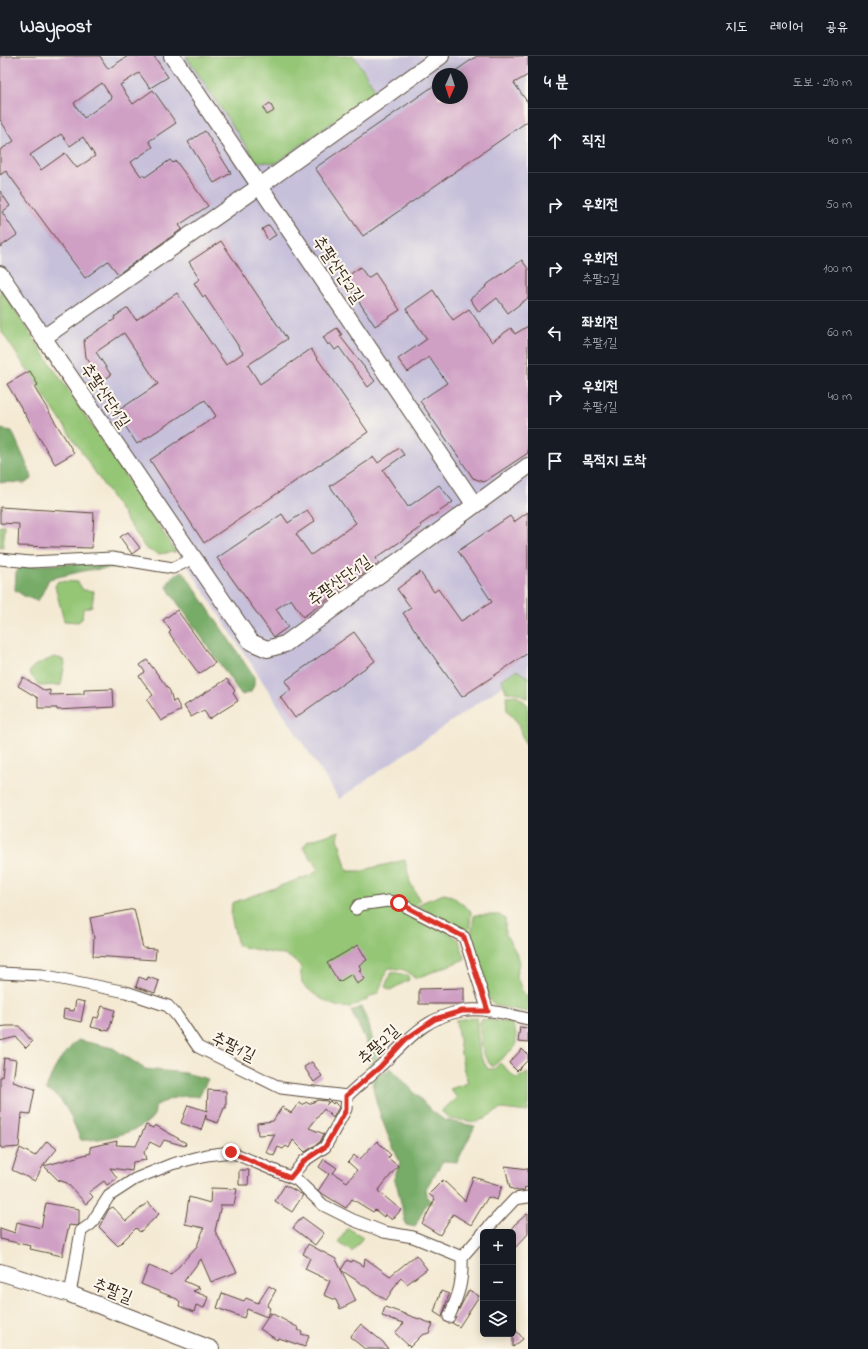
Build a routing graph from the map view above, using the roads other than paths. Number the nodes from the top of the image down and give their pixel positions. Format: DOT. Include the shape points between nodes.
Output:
graph roads {
  1 [pos="172,56"];
  2 [pos="441,56"];
  3 [pos="260,186"];
  4 [pos="0,274"];
  5 [pos="43,338"];
  6 [pos="528,466"];
  7 [pos="474,504"];
  8 [pos="194,558"];
  9 [pos="0,559"];
  10 [pos="356,909"];
  11 [pos="0,973"];
  12 [pos="488,1011"];
  13 [pos="528,1018"];
  14 [pos="346,1096"];
  15 [pos="290,1178"];
  16 [pos="528,1197"];
  17 [pos="488,1229"];
  18 [pos="480,1237"];
  19 [pos="462,1257"];
  20 [pos="0,1272"];
  21 [pos="70,1294"];
  22 [pos="449,1316"];
  23 [pos="211,1349"];
  1 -- 3 [label="street, 추팔산단2길"];
  2 -- 3 [label="street"];
  3 -- 5 [label="street"];
  3 -- 7 [label="street, 추팔산단2길"];
  4 -- 5 [label="street, 추팔산단1길"];
  5 -- 8 [label="street, 추팔산단1길"];
  6 -- 7 [label="street, 추팔산단1길"];
  7 -- 8 [label="street, 추팔산단1길" via="285,644 267,649 250,642"];
  8 -- 9 [label="street" via="173,568 112,558 30,562"];
  10 -- 12 [label="street" via="359,905 388,900 399,903 464,937"];
  11 -- 14 [label="street, 추팔1길" via="42,975 126,992 168,1006 198,1047 281,1088"];
  12 -- 13 [label="street, 추팔2길"];
  12 -- 14 [label="street, 추팔2길" via="462,1011 435,1019 406,1039 380,1067"];
  14 -- 15 [label="street" via="346,1110 325,1147 304,1161"];
  15 -- 19 [label="street" via="296,1180 323,1205 353,1220 384,1232 414,1237"];
  15 -- 21 [label="street" via="231,1152 172,1164 135,1179 109,1196 91,1224 81,1231"];
  16 -- 17 [label="street" via="515,1199"];
  18 -- 19 [label="street"];
  19 -- 22 [label="street" via="463,1277 460,1292"];
  20 -- 21 [label="street, 추팔길"];
  21 -- 23 [label="street, 추팔길"];
}
